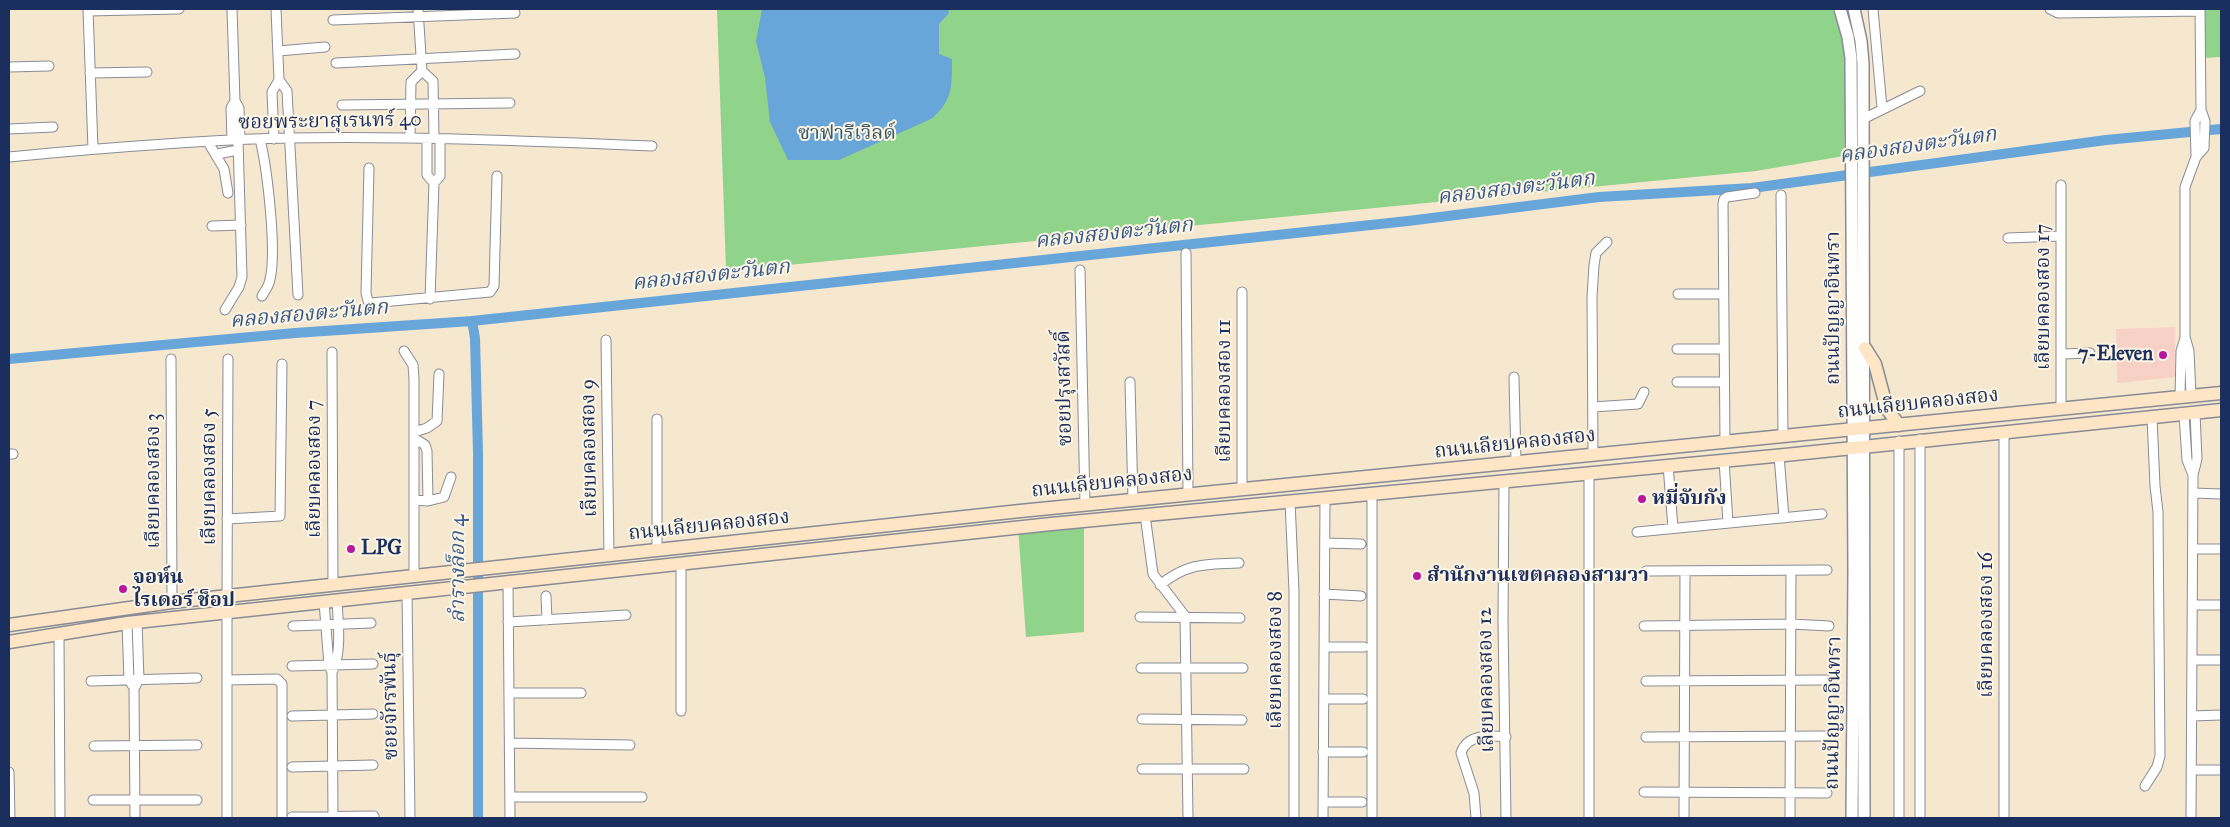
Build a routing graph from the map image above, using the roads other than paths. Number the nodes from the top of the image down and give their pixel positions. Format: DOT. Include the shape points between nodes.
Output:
graph roads {
  1 [pos="178,9"];
  2 [pos="232,9"];
  3 [pos="276,9"];
  4 [pos="1840,9"];
  5 [pos="1873,9"];
  6 [pos="88,10"];
  7 [pos="1857,10"];
  8 [pos="2055,10"];
  9 [pos="2200,10"];
  10 [pos="419,12"];
  11 [pos="515,13"];
  12 [pos="333,20"];
  13 [pos="325,47"];
  14 [pos="278,51"];
  15 [pos="515,54"];
  16 [pos="421,57"];
  17 [pos="336,63"];
  18 [pos="49,66"];
  19 [pos="9,67"];
  20 [pos="422,71"];
  21 [pos="147,72"];
  22 [pos="90,73"];
  23 [pos="279,80"];
  24 [pos="1920,91"];
  25 [pos="410,103"];
  26 [pos="434,103"];
  27 [pos="510,103"];
  28 [pos="342,105"];
  29 [pos="1882,108"];
  30 [pos="2200,110"];
  31 [pos="1863,119"];
  32 [pos="53,127"];
  33 [pos="9,129"];
  34 [pos="292,138"];
  35 [pos="410,138"];
  36 [pos="434,138"];
  37 [pos="260,139"];
  38 [pos="274,139"];
  39 [pos="236,140"];
  40 [pos="208,142"];
  41 [pos="652,146"];
  42 [pos="93,149"];
  43 [pos="238,150"];
  44 [pos="1857,151"];
  45 [pos="217,154"];
  46 [pos="9,157"];
  47 [pos="2196,157"];
  48 [pos="369,168"];
  49 [pos="497,176"];
  50 [pos="1858,183"];
  51 [pos="2061,185"];
  52 [pos="228,194"];
  53 [pos="1755,194"];
  54 [pos="1781,195"];
  55 [pos="212,226"];
  56 [pos="241,226"];
  57 [pos="2062,236"];
  58 [pos="2008,238"];
  59 [pos="1607,242"];
  60 [pos="1186,253"];
  61 [pos="1080,270"];
  62 [pos="1242,292"];
  63 [pos="1678,294"];
  64 [pos="1724,294"];
  65 [pos="298,295"];
  66 [pos="262,296"];
  67 [pos="430,299"];
  68 [pos="225,310"];
  69 [pos="606,340"];
  70 [pos="1865,348"];
  71 [pos="1677,349"];
  72 [pos="1724,349"];
  73 [pos="404,351"];
  74 [pos="332,352"];
  75 [pos="2090,353"];
  76 [pos="2062,354"];
  77 [pos="171,359"];
  78 [pos="228,359"];
  79 [pos="282,364"];
  80 [pos="439,374"];
  81 [pos="1514,378"];
  82 [pos="1130,382"];
  83 [pos="1677,382"];
  84 [pos="1724,382"];
  85 [pos="1644,392"];
  86 [pos="2221,393"];
  87 [pos="2186,396"];
  88 [pos="1593,407"];
  89 [pos="2061,408"];
  90 [pos="2221,410"];
  91 [pos="2189,413"];
  92 [pos="2152,417"];
  93 [pos="657,419"];
  94 [pos="1899,425"];
  95 [pos="1859,430"];
  96 [pos="2004,432"];
  97 [pos="414,435"];
  98 [pos="1783,436"];
  99 [pos="1920,440"];
  100 [pos="1899,441"];
  101 [pos="1725,442"];
  102 [pos="1859,446"];
  103 [pos="1593,455"];
  104 [pos="1779,455"];
  105 [pos="1563,458"];
  106 [pos="1724,460"];
  107 [pos="1516,462"];
  108 [pos="1668,466"];
  109 [pos="1589,473"];
  110 [pos="1565,475"];
  111 [pos="451,477"];
  112 [pos="1504,481"];
  113 [pos="1242,489"];
  114 [pos="1372,493"];
  115 [pos="2193,493"];
  116 [pos="1188,494"];
  117 [pos="2221,494"];
  118 [pos="1325,498"];
  119 [pos="414,500"];
  120 [pos="1133,500"];
  121 [pos="428,501"];
  122 [pos="1290,501"];
  123 [pos="1085,504"];
  124 [pos="1822,514"];
  125 [pos="1145,515"];
  126 [pos="1784,518"];
  127 [pos="227,519"];
  128 [pos="1728,523"];
  129 [pos="1673,528"];
  130 [pos="1637,532"];
  131 [pos="1325,543"];
  132 [pos="1361,544"];
  133 [pos="2221,548"];
  134 [pos="2192,549"];
  135 [pos="658,551"];
  136 [pos="609,556"];
  137 [pos="681,564"];
  138 [pos="1239,564"];
  139 [pos="1827,570"];
  140 [pos="1646,571"];
  141 [pos="1791,571"];
  142 [pos="1685,572"];
  143 [pos="414,576"];
  144 [pos="508,582"];
  145 [pos="333,585"];
  146 [pos="1160,585"];
  147 [pos="407,594"];
  148 [pos="1324,594"];
  149 [pos="226,596"];
  150 [pos="546,596"];
  151 [pos="1361,596"];
  152 [pos="172,602"];
  153 [pos="331,602"];
  154 [pos="2192,605"];
  155 [pos="2221,605"];
  156 [pos="116,609"];
  157 [pos="227,612"];
  158 [pos="626,615"];
  159 [pos="1185,616"];
  160 [pos="1140,617"];
  161 [pos="1240,618"];
  162 [pos="547,620"];
  163 [pos="508,622"];
  164 [pos="127,623"];
  165 [pos="371,623"];
  166 [pos="338,624"];
  167 [pos="1791,624"];
  168 [pos="9,625"];
  169 [pos="326,625"];
  170 [pos="293,626"];
  171 [pos="1644,626"];
  172 [pos="1684,626"];
  173 [pos="1829,626"];
  174 [pos="59,634"];
  175 [pos="9,642"];
  176 [pos="1324,647"];
  177 [pos="1364,647"];
  178 [pos="2192,660"];
  179 [pos="2221,660"];
  180 [pos="373,664"];
  181 [pos="292,666"];
  182 [pos="332,667"];
  183 [pos="1186,667"];
  184 [pos="1141,668"];
  185 [pos="1243,668"];
  186 [pos="197,678"];
  187 [pos="134,680"];
  188 [pos="227,680"];
  189 [pos="1791,680"];
  190 [pos="1826,680"];
  191 [pos="91,681"];
  192 [pos="1646,681"];
  193 [pos="1684,681"];
  194 [pos="509,693"];
  195 [pos="581,693"];
  196 [pos="1324,699"];
  197 [pos="1363,699"];
  198 [pos="681,711"];
  199 [pos="373,714"];
  200 [pos="332,715"];
  201 [pos="2221,715"];
  202 [pos="292,716"];
  203 [pos="2192,716"];
  204 [pos="1142,719"];
  205 [pos="1187,719"];
  206 [pos="1242,720"];
  207 [pos="1506,736"];
  208 [pos="1790,736"];
  209 [pos="1825,736"];
  210 [pos="1646,737"];
  211 [pos="1684,737"];
  212 [pos="510,743"];
  213 [pos="197,745"];
  214 [pos="630,745"];
  215 [pos="94,746"];
  216 [pos="135,746"];
  217 [pos="1323,752"];
  218 [pos="1363,752"];
  219 [pos="373,765"];
  220 [pos="333,766"];
  221 [pos="292,767"];
  222 [pos="1187,768"];
  223 [pos="1142,769"];
  224 [pos="1244,769"];
  225 [pos="2192,770"];
  226 [pos="2221,770"];
  227 [pos="9,772"];
  228 [pos="2145,786"];
  229 [pos="1644,792"];
  230 [pos="1684,792"];
  231 [pos="1790,792"];
  232 [pos="1827,793"];
  233 [pos="642,797"];
  234 [pos="510,798"];
  235 [pos="93,800"];
  236 [pos="135,800"];
  237 [pos="197,800"];
  238 [pos="1323,802"];
  239 [pos="1362,802"];
  240 [pos="374,816"];
  241 [pos="292,817"];
  242 [pos="333,817"];
  243 [pos="10,818"];
  244 [pos="60,818"];
  245 [pos="135,818"];
  246 [pos="227,818"];
  247 [pos="282,818"];
  248 [pos="410,818"];
  249 [pos="510,818"];
  250 [pos="1188,818"];
  251 [pos="1294,818"];
  252 [pos="1323,818"];
  253 [pos="1372,818"];
  254 [pos="1476,818"];
  255 [pos="1506,818"];
  256 [pos="1589,818"];
  257 [pos="1684,818"];
  258 [pos="1790,818"];
  259 [pos="1852,818"];
  260 [pos="1864,818"];
  261 [pos="1899,818"];
  262 [pos="1920,818"];
  263 [pos="2004,818"];
  264 [pos="2191,818"];
  1 -- 6 [label="street"];
  2 -- 39 [label="street" via="235,101 239,108"];
  3 -- 14 [label="street"];
  4 -- 44 [label="street, ถนนปัญญาอินทรา" via="1851,58"];
  5 -- 29 [label="street"];
  6 -- 22 [label="street"];
  7 -- 31 [label="street, ถนนปัญญาอินทรา"];
  8 -- 9 [label="street"];
  9 -- 30 [label="street"];
  10 -- 11 [label="street"];
  10 -- 12 [label="street"];
  10 -- 16 [label="street"];
  13 -- 14 [label="street"];
  14 -- 23 [label="street"];
  15 -- 16 [label="street"];
  16 -- 17 [label="street"];
  16 -- 20 [label="street"];
  18 -- 19 [label="street"];
  20 -- 25 [label="street" via="411,82"];
  20 -- 26 [label="street" via="433,81"];
  21 -- 22 [label="street"];
  22 -- 42 [label="street"];
  23 -- 34 [label="street" via="287,92"];
  23 -- 38 [label="street" via="272,92"];
  24 -- 29 [label="street"];
  25 -- 26 [label="street"];
  25 -- 28 [label="street"];
  25 -- 35 [label="street"];
  26 -- 27 [label="street"];
  26 -- 36 [label="street"];
  29 -- 31 [label="street"];
  30 -- 47 [label="street" via="2195,121"];
  30 -- 47 [label="street" via="2205,121 2204,148"];
  31 -- 44 [label="street, ถนนปัญญาอินทรา"];
  32 -- 33 [label="street"];
  34 -- 35 [label="street, ซอยพระยาสุเรนทร์ 40"];
  34 -- 38 [label="street, ซอยพระยาสุเรนทร์ 40"];
  34 -- 65 [label="street"];
  35 -- 36 [label="street, ซอยพระยาสุเรนทร์ 40"];
  36 -- 41 [label="street, ซอยพระยาสุเรนทร์ 40"];
  36 -- 67 [label="street" via="440,176 434,184"];
  37 -- 38 [label="street, ซอยพระยาสุเรนทร์ 40"];
  37 -- 39 [label="street, ซอยพระยาสุเรนทร์ 40"];
  37 -- 66 [label="street" via="267,176 272,260 269,283"];
  39 -- 40 [label="street, ซอยพระยาสุเรนทร์ 40"];
  39 -- 43 [label="street"];
  40 -- 42 [label="street, ซอยพระยาสุเรนทร์ 40"];
  40 -- 45 [label="street"];
  42 -- 46 [label="street, ซอยพระยาสุเรนทร์ 40"];
  43 -- 45 [label="street"];
  43 -- 56 [label="street"];
  44 -- 50 [label="street, ถนนปัญญาอินทรา"];
  45 -- 52 [label="street" via="224,169"];
  47 -- 87 [label="street" via="2185,187 2185,337 2180,351"];
  48 -- 67 [label="street" via="368,301"];
  49 -- 67 [label="street" via="493,288 486,293"];
  50 -- 70 [label="street, ถนนปัญญาอินทรา"];
  50 -- 95 [label="street, ถนนปัญญาอินทรา"];
  51 -- 57 [label="street, เลียบคลองสอง 17"];
  53 -- 64 [label="street" via="1724,199"];
  54 -- 98 [label="street"];
  55 -- 56 [label="street"];
  56 -- 68 [label="street" via="242,277"];
  57 -- 58 [label="street"];
  57 -- 76 [label="street, เลียบคลองสอง 17"];
  59 -- 88 [label="street" via="1596,253 1594,265"];
  60 -- 116 [label="street"];
  61 -- 123 [label="street, ซอยปรุงสวัสดิ์"];
  62 -- 113 [label="street, เลียบคลองสอง 11"];
  63 -- 64 [label="street"];
  64 -- 72 [label="street"];
  69 -- 136 [label="street, เลียบคลองสอง 9"];
  70 -- 94 [label="main road" via="1875,364 1887,408"];
  70 -- 95 [label="street, ถนนปัญญาอินทรา"];
  71 -- 72 [label="street"];
  72 -- 84 [label="street"];
  73 -- 97 [label="street" via="413,365"];
  74 -- 145 [label="street, เลียบคลองสอง 7"];
  75 -- 76 [label="street"];
  76 -- 89 [label="street, เลียบคลองสอง 17"];
  77 -- 152 [label="street, เลียบคลองสอง 3"];
  78 -- 127 [label="street, เลียบคลองสอง 5"];
  79 -- 127 [label="street" via="280,516"];
  80 -- 97 [label="street" via="437,421"];
  81 -- 107 [label="street"];
  82 -- 120 [label="street"];
  83 -- 84 [label="street"];
  84 -- 101 [label="street"];
  85 -- 88 [label="street" via="1638,404"];
  86 -- 87 [label="main road, ถนนเลียบคลองสอง"];
  87 -- 89 [label="main road, ถนนเลียบคลองสอง"];
  88 -- 103 [label="street"];
  89 -- 94 [label="main road, ถนนเลียบคลองสอง"];
  90 -- 91 [label="main road, ถนนเลียบคลองสอง"];
  91 -- 92 [label="main road, ถนนเลียบคลองสอง"];
  91 -- 115 [label="street" via="2197,459"];
  92 -- 96 [label="main road, ถนนเลียบคลองสอง"];
  92 -- 228 [label="street" via="2158,512 2160,756"];
  93 -- 135 [label="street"];
  94 -- 95 [label="main road, ถนนเลียบคลองสอง"];
  95 -- 98 [label="main road, ถนนเลียบคลองสอง"];
  95 -- 102 [label="street, ถนนปัญญาอินทรา"];
  96 -- 99 [label="main road, ถนนเลียบคลองสอง"];
  96 -- 263 [label="street, เลียบคลองสอง 16"];
  97 -- 119 [label="street"];
  97 -- 121 [label="street" via="425,444 427,451"];
  98 -- 101 [label="main road, ถนนเลียบคลองสอง"];
  99 -- 100 [label="main road, ถนนเลียบคลองสอง"];
  99 -- 262 [label="street"];
  100 -- 102 [label="main road, ถนนเลียบคลองสอง"];
  100 -- 261 [label="street"];
  101 -- 103 [label="main road, ถนนเลียบคลองสอง"];
  102 -- 104 [label="main road, ถนนเลียบคลองสอง"];
  102 -- 259 [label="street, ถนนปัญญาอินทรา"];
  102 -- 260 [label="street, ถนนปัญญาอินทรา"];
  103 -- 105 [label="main road, ถนนเลียบคลองสอง"];
  104 -- 106 [label="main road, ถนนเลียบคลองสอง"];
  104 -- 126 [label="street"];
  105 -- 107 [label="main road, ถนนเลียบคลองสอง"];
  105 -- 110 [label="main road"];
  106 -- 108 [label="main road, ถนนเลียบคลองสอง"];
  106 -- 128 [label="street"];
  107 -- 113 [label="main road, ถนนเลียบคลองสอง"];
  108 -- 109 [label="main road, ถนนเลียบคลองสอง"];
  108 -- 129 [label="street"];
  109 -- 110 [label="main road, ถนนเลียบคลองสอง"];
  109 -- 256 [label="street"];
  110 -- 112 [label="main road, ถนนเลียบคลองสอง"];
  111 -- 121 [label="street" via="444,497"];
  112 -- 114 [label="main road, ถนนเลียบคลองสอง"];
  112 -- 207 [label="street, เลียบคลองสอง 12"];
  113 -- 116 [label="main road, ถนนเลียบคลองสอง"];
  114 -- 118 [label="main road, ถนนเลียบคลองสอง"];
  114 -- 253 [label="street"];
  115 -- 117 [label="street"];
  115 -- 134 [label="street"];
  116 -- 120 [label="main road, ถนนเลียบคลองสอง"];
  118 -- 122 [label="main road, ถนนเลียบคลองสอง"];
  118 -- 131 [label="street"];
  119 -- 121 [label="street"];
  119 -- 143 [label="street"];
  120 -- 123 [label="main road, ถนนเลียบคลองสอง"];
  122 -- 125 [label="main road, ถนนเลียบคลองสอง"];
  122 -- 251 [label="street, เลียบคลองสอง 8" via="1294,591"];
  123 -- 135 [label="main road, ถนนเลียบคลองสอง"];
  124 -- 126 [label="street"];
  125 -- 137 [label="main road, ถนนเลียบคลองสอง"];
  125 -- 146 [label="street" via="1153,574"];
  126 -- 128 [label="street"];
  127 -- 149 [label="street, เลียบคลองสอง 5"];
  128 -- 129 [label="street"];
  129 -- 130 [label="street"];
  131 -- 132 [label="street"];
  131 -- 148 [label="street"];
  133 -- 134 [label="street"];
  134 -- 154 [label="street"];
  135 -- 136 [label="main road, ถนนเลียบคลองสอง"];
  136 -- 143 [label="main road, ถนนเลียบคลองสอง"];
  137 -- 144 [label="main road, ถนนเลียบคลองสอง"];
  137 -- 198 [label="street"];
  138 -- 146 [label="street" via="1196,565 1183,569"];
  139 -- 141 [label="street"];
  140 -- 142 [label="street"];
  141 -- 142 [label="street"];
  141 -- 167 [label="street"];
  142 -- 172 [label="street"];
  143 -- 145 [label="main road, ถนนเลียบคลองสอง"];
  144 -- 147 [label="main road, ถนนเลียบคลองสอง"];
  144 -- 163 [label="street"];
  145 -- 149 [label="main road, ถนนเลียบคลองสอง"];
  146 -- 159 [label="street"];
  147 -- 153 [label="main road, ถนนเลียบคลองสอง"];
  147 -- 248 [label="street, ซอยจักรพันธุ์"];
  148 -- 151 [label="street"];
  148 -- 176 [label="street"];
  149 -- 152 [label="main road, ถนนเลียบคลองสอง"];
  150 -- 162 [label="street"];
  152 -- 156 [label="main road, ถนนเลียบคลองสอง"];
  153 -- 157 [label="main road, ถนนเลียบคลองสอง"];
  153 -- 166 [label="street"];
  153 -- 169 [label="street"];
  154 -- 155 [label="street"];
  154 -- 178 [label="street"];
  156 -- 164 [label="main road"];
  156 -- 168 [label="main road, ถนนเลียบคลองสอง"];
  157 -- 164 [label="main road, ถนนเลียบคลองสอง"];
  157 -- 188 [label="street"];
  158 -- 162 [label="street"];
  159 -- 160 [label="street"];
  159 -- 161 [label="street"];
  159 -- 183 [label="street"];
  162 -- 163 [label="street"];
  163 -- 194 [label="street"];
  164 -- 174 [label="main road, ถนนเลียบคลองสอง"];
  164 -- 187 [label="street"];
  165 -- 166 [label="street"];
  166 -- 169 [label="street"];
  166 -- 182 [label="street"];
  167 -- 172 [label="street"];
  167 -- 173 [label="street"];
  167 -- 189 [label="street"];
  169 -- 170 [label="street"];
  169 -- 182 [label="street"];
  171 -- 172 [label="street"];
  172 -- 193 [label="street"];
  174 -- 175 [label="main road, ถนนเลียบคลองสอง"];
  174 -- 244 [label="street"];
  176 -- 177 [label="street"];
  176 -- 196 [label="street"];
  178 -- 179 [label="street"];
  178 -- 203 [label="street"];
  180 -- 182 [label="street"];
  181 -- 182 [label="street"];
  182 -- 200 [label="street"];
  183 -- 184 [label="street"];
  183 -- 185 [label="street"];
  183 -- 205 [label="street"];
  186 -- 187 [label="street"];
  187 -- 191 [label="street"];
  187 -- 216 [label="street"];
  188 -- 246 [label="street"];
  188 -- 247 [label="street" via="278,679 282,684"];
  189 -- 190 [label="street"];
  189 -- 193 [label="street"];
  189 -- 208 [label="street"];
  192 -- 193 [label="street"];
  193 -- 211 [label="street"];
  194 -- 195 [label="street"];
  194 -- 212 [label="street"];
  196 -- 197 [label="street"];
  196 -- 217 [label="street"];
  199 -- 200 [label="street"];
  200 -- 202 [label="street"];
  200 -- 220 [label="street"];
  201 -- 203 [label="street"];
  203 -- 225 [label="street"];
  204 -- 205 [label="street"];
  205 -- 206 [label="street"];
  205 -- 222 [label="street"];
  207 -- 254 [label="street" via="1476,738 1461,753 1474,793"];
  207 -- 255 [label="street, เลียบคลองสอง 12"];
  208 -- 209 [label="street"];
  208 -- 211 [label="street"];
  208 -- 231 [label="street"];
  210 -- 211 [label="street"];
  211 -- 230 [label="street"];
  212 -- 214 [label="street"];
  212 -- 234 [label="street"];
  213 -- 216 [label="street"];
  215 -- 216 [label="street"];
  216 -- 236 [label="street"];
  217 -- 218 [label="street"];
  217 -- 238 [label="street"];
  219 -- 220 [label="street"];
  220 -- 221 [label="street"];
  220 -- 242 [label="street"];
  222 -- 223 [label="street"];
  222 -- 224 [label="street"];
  222 -- 250 [label="street"];
  225 -- 226 [label="street"];
  225 -- 264 [label="street"];
  227 -- 243 [label="street"];
  229 -- 230 [label="street"];
  230 -- 231 [label="street"];
  230 -- 257 [label="street"];
  231 -- 232 [label="street"];
  231 -- 258 [label="street"];
  233 -- 234 [label="street"];
  234 -- 249 [label="street"];
  235 -- 236 [label="street"];
  236 -- 237 [label="street"];
  236 -- 245 [label="street"];
  238 -- 239 [label="street"];
  238 -- 252 [label="street"];
  240 -- 242 [label="street"];
  241 -- 242 [label="street"];
}
